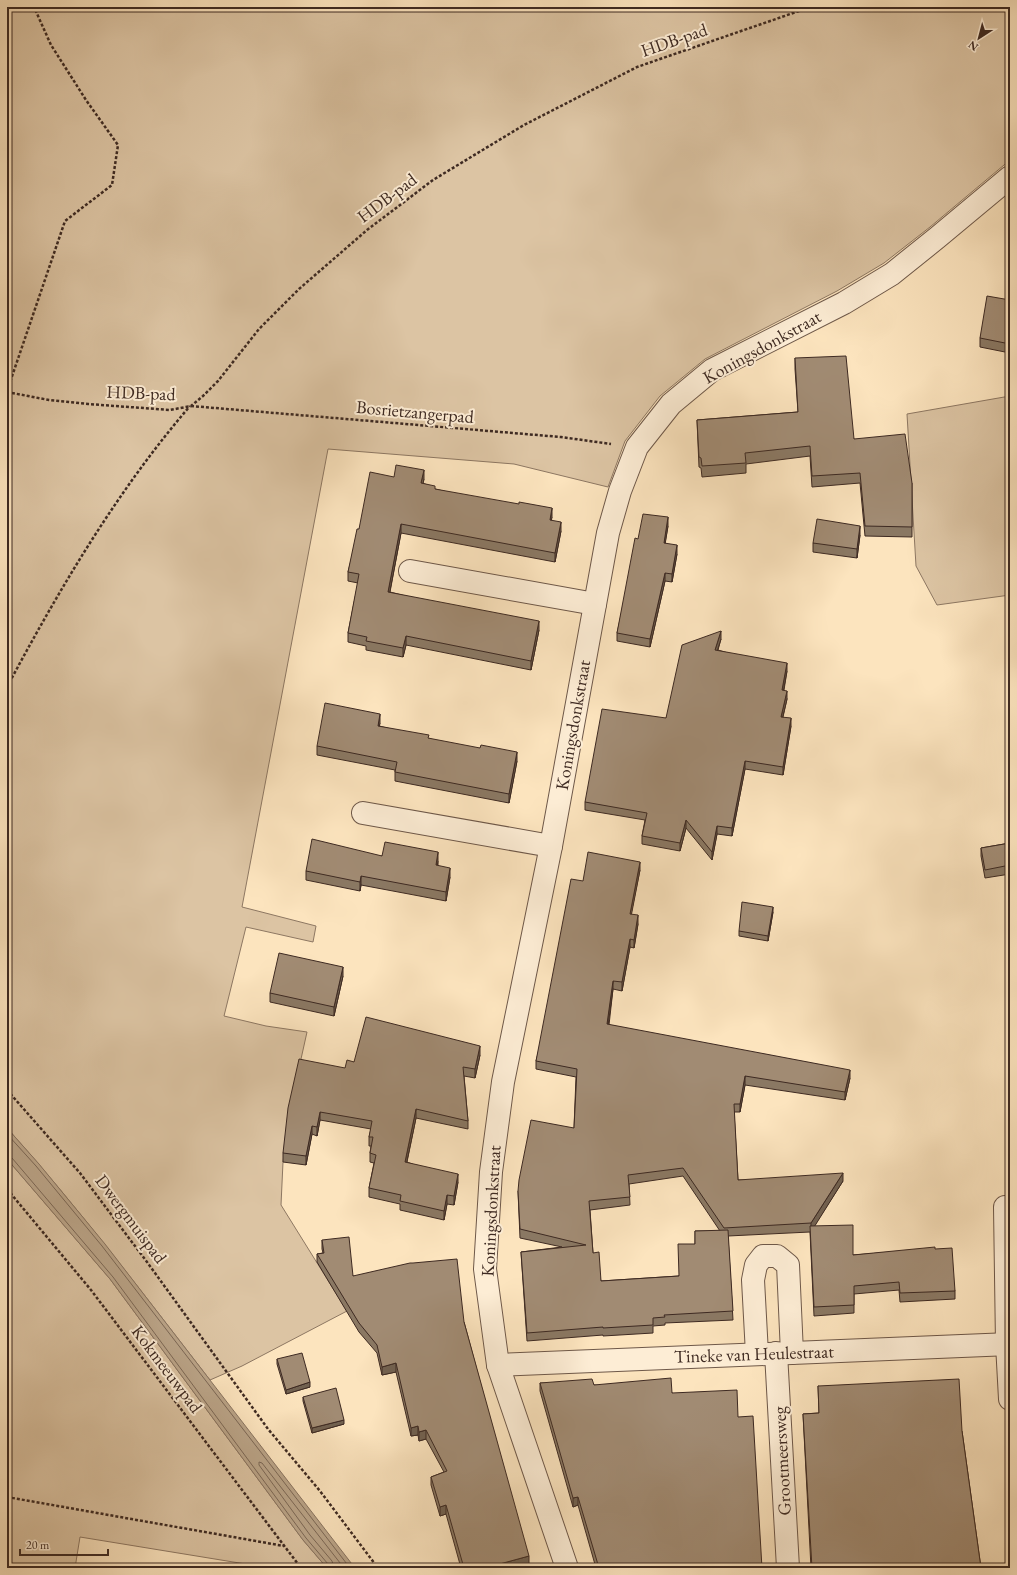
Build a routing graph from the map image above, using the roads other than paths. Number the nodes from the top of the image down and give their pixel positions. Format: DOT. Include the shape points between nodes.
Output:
graph roads {
  1 [pos="1010,177"];
  2 [pos="410,571"];
  3 [pos="595,604"];
  4 [pos="363,813"];
  5 [pos="551,846"];
  6 [pos="1005,1207"];
  7 [pos="1008,1344"];
  8 [pos="775,1353"];
  9 [pos="498,1365"];
  10 [pos="1010,1399"];
  11 [pos="567,1568"];
  12 [pos="788,1568"];
  1 -- 3 [label="street, Koningsdonkstraat" via="892,274 844,303 712,370 671,404 637,447 608,533"];
  2 -- 3 [label="street"];
  3 -- 5 [label="street, Koningsdonkstraat"];
  4 -- 5 [label="street"];
  5 -- 9 [label="street, Koningsdonkstraat" via="503,1082 491,1172 484,1269"];
  6 -- 7 [label="street"];
  7 -- 8 [label="street, Tineke van Heulestraat"];
  7 -- 10 [label="street"];
  8 -- 9 [label="street, Tineke van Heulestraat"];
  8 -- 12 [label="street, Grootmeersweg"];
  9 -- 11 [label="street, Koningsdonkstraat"];
}
